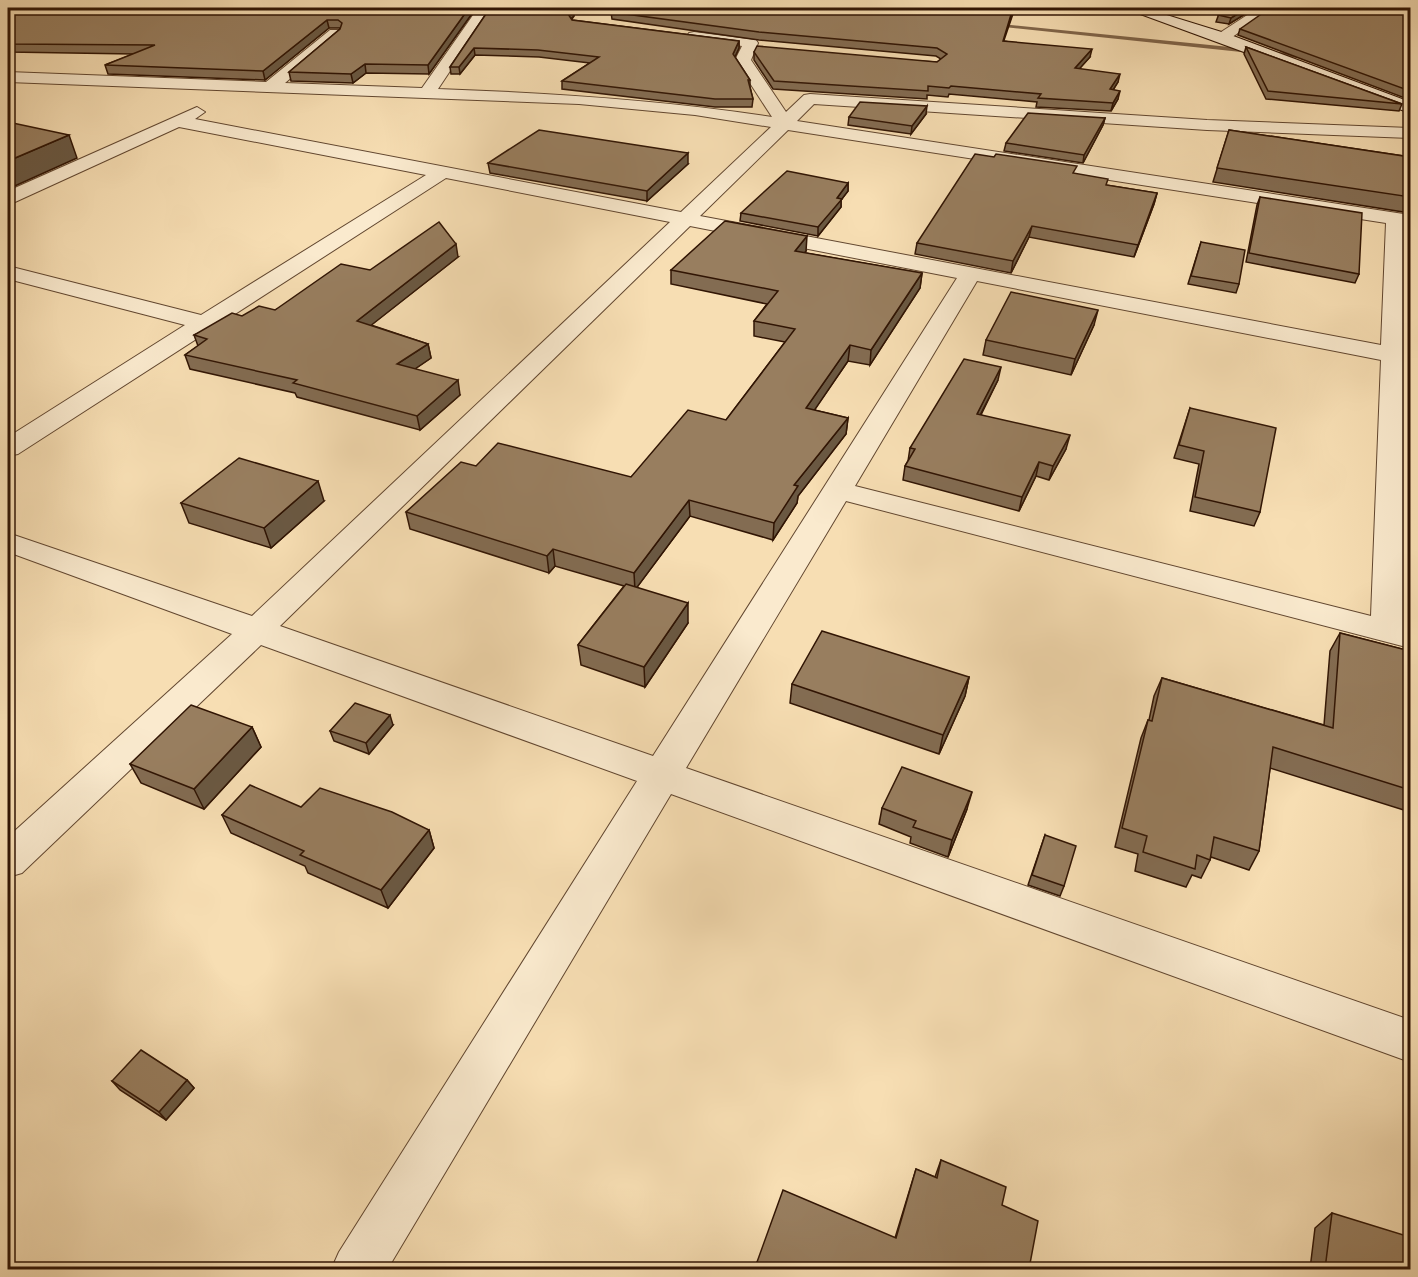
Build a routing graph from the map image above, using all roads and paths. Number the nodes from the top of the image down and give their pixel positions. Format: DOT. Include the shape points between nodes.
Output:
graph roads {
  1 [pos="485,8"];
  2 [pos="1131,8"];
  3 [pos="1267,8"];
  4 [pos="1328,8"];
  5 [pos="1366,10"];
  6 [pos="1369,31"];
  7 [pos="335,33"];
  8 [pos="682,34"];
  9 [pos="1223,37"];
  10 [pos="8,77"];
  11 [pos="25,78"];
  12 [pos="8,84"];
  13 [pos="261,87"];
  14 [pos="427,93"];
  15 [pos="1410,108"];
  16 [pos="177,121"];
  17 [pos="785,123"];
  18 [pos="1410,133"];
  19 [pos="443,172"];
  20 [pos="8,198"];
  21 [pos="686,219"];
  22 [pos="1403,220"];
  23 [pos="8,272"];
  24 [pos="970,274"];
  25 [pos="204,323"];
  26 [pos="1393,355"];
  27 [pos="8,448"];
  28 [pos="837,490"];
  29 [pos="8,542"];
  30 [pos="256,631"];
  31 [pos="1399,634"];
  32 [pos="662,775"];
  33 [pos="8,861"];
  34 [pos="1410,1041"];
  35 [pos="357,1269"];
  1 -- 14 [label="street"];
  2 -- 9 [label="street"];
  3 -- 9 [label="street"];
  4 -- 5 [label="street"];
  5 -- 6 [label="street"];
  7 -- 13 [label="street"];
  8 -- 17 [label="street" via="756,46 744,60"];
  9 -- 15 [label="street"];
  10 -- 11 [label="street"];
  11 -- 12 [label="street"];
  11 -- 13 [label="street"];
  13 -- 14 [label="street"];
  13 -- 16 [label="street"];
  14 -- 17 [label="street" via="579,99"];
  16 -- 19 [label="street"];
  16 -- 20 [label="street"];
  17 -- 18 [label="street" via="810,99 1207,125"];
  17 -- 21 [label="street"];
  17 -- 22 [label="street"];
  19 -- 21 [label="street"];
  19 -- 25 [label="street"];
  21 -- 24 [label="street"];
  21 -- 30 [label="street"];
  22 -- 26 [label="street"];
  23 -- 25 [label="street"];
  24 -- 26 [label="street"];
  24 -- 28 [label="street"];
  25 -- 27 [label="street"];
  26 -- 31 [label="street"];
  28 -- 31 [label="street"];
  28 -- 32 [label="street"];
  29 -- 30 [label="street"];
  30 -- 32 [label="street"];
  30 -- 33 [label="street"];
  32 -- 34 [label="street"];
  32 -- 35 [label="street"];
}
